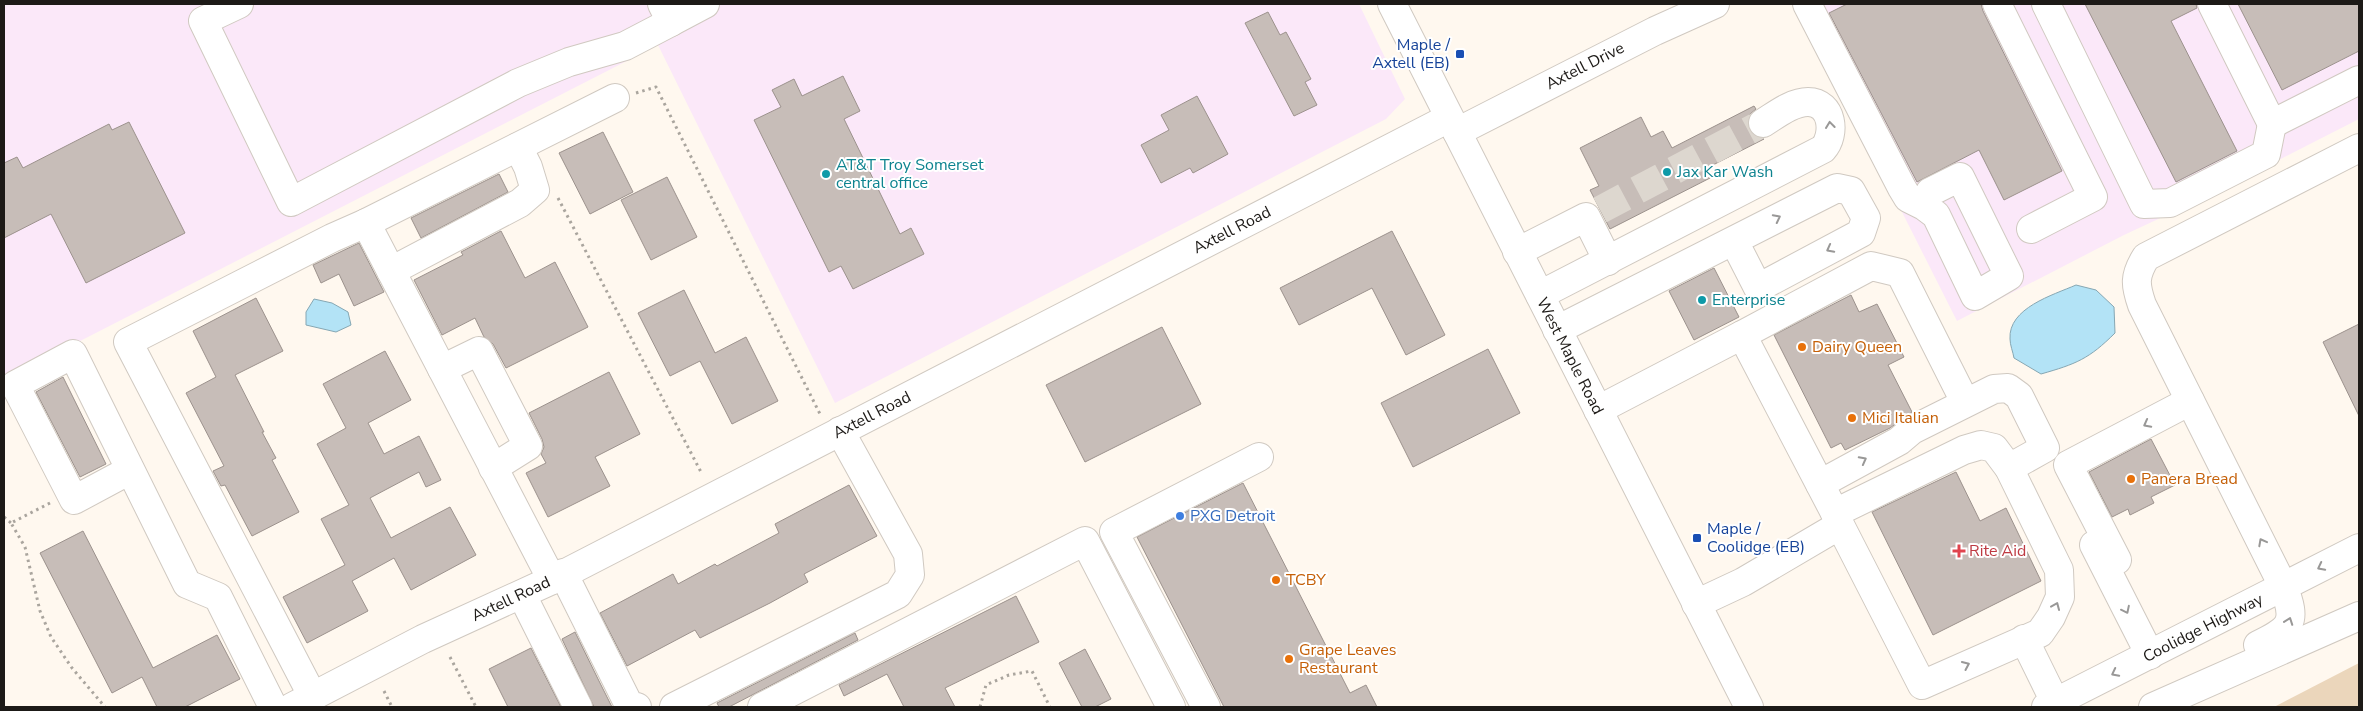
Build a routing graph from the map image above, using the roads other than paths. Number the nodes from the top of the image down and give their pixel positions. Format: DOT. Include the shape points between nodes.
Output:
graph roads {
  1 [pos="238,4"];
  2 [pos="705,4"];
  3 [pos="1392,4"];
  4 [pos="1715,4"];
  5 [pos="1807,4"];
  6 [pos="1997,4"];
  7 [pos="2046,4"];
  8 [pos="2212,4"];
  9 [pos="667,13"];
  10 [pos="2359,80"];
  11 [pos="615,98"];
  12 [pos="1763,122"];
  13 [pos="2272,124"];
  14 [pos="1453,125"];
  15 [pos="518,147"];
  16 [pos="2359,148"];
  17 [pos="1924,206"];
  18 [pos="366,223"];
  19 [pos="2031,229"];
  20 [pos="1734,240"];
  21 [pos="1518,252"];
  22 [pos="1608,261"];
  23 [pos="391,271"];
  24 [pos="1540,295"];
  25 [pos="1557,330"];
  26 [pos="1742,335"];
  27 [pos="442,369"];
  28 [pos="1965,402"];
  29 [pos="2190,402"];
  30 [pos="1598,410"];
  31 [pos="830,423"];
  32 [pos="2045,448"];
  33 [pos="1259,456"];
  34 [pos="493,468"];
  35 [pos="2009,468"];
  36 [pos="130,470"];
  37 [pos="1820,484"];
  38 [pos="1837,519"];
  39 [pos="2359,548"];
  40 [pos="2117,560"];
  41 [pos="558,576"];
  42 [pos="2283,586"];
  43 [pos="522,595"];
  44 [pos="1696,604"];
  45 [pos="2359,616"];
  46 [pos="2024,640"];
  47 [pos="2150,655"];
  48 [pos="294,705"];
  49 [pos="2050,705"];
  50 [pos="578,707"];
  51 [pos="637,707"];
  52 [pos="674,707"];
  53 [pos="762,707"];
  54 [pos="1171,707"];
  55 [pos="1206,707"];
  56 [pos="1749,707"];
  57 [pos="2146,707"];
  58 [pos="2153,707"];
  1 -- 9 [label="main road" via="203,22 291,202 518,83 570,62 625,46"];
  2 -- 9 [label="main road"];
  3 -- 14 [label="main road, West Maple Road"];
  4 -- 14 [label="main road, Axtell Drive"];
  5 -- 17 [label="main road" via="1902,188 1908,198"];
  6 -- 19 [label="main road" via="2093,197"];
  7 -- 13 [label="main road" via="2144,204 2170,203 2266,154"];
  8 -- 13 [label="main road"];
  10 -- 13 [label="main road"];
  11 -- 15 [label="main road"];
  22 -- 12 [label="main road, one-way" via="1823,149 1829,142 1832,128 1829,116 1820,106 1810,102 1797,104"];
  14 -- 21 [label="main road, West Maple Road"];
  14 -- 31 [label="main road, Axtell Road"];
  15 -- 18 [label="main road"];
  15 -- 23 [label="main road" via="535,190 520,203"];
  16 -- 29 [label="main road" via="2146,257 2137,270 2137,289 2142,305"];
  18 -- 23 [label="main road"];
  18 -- 48 [label="main road" via="128,342"];
  20 -- 20 [label="main road, one-way" via="1837,188 1851,191 1866,218 1860,233 1758,288"];
  20 -- 25 [label="main road"];
  21 -- 22 [label="main road" via="1593,214"];
  21 -- 24 [label="main road, West Maple Road"];
  22 -- 24 [label="main road"];
  23 -- 27 [label="main road"];
  24 -- 25 [label="main road, West Maple Road"];
  25 -- 30 [label="main road, West Maple Road"];
  26 -- 28 [label="main road" via="1871,266 1900,273"];
  26 -- 30 [label="main road"];
  26 -- 37 [label="main road"];
  27 -- 34 [label="main road"];
  27 -- 34 [label="main road" via="479,351 528,446"];
  28 -- 32 [label="main road" via="1994,389 2008,388 2019,396"];
  37 -- 28 [label="main road, one-way"];
  29 -- 40 [label="main road, one-way" via="2068,465"];
  42 -- 29 [label="main road, one-way"];
  30 -- 44 [label="main road, West Maple Road"];
  31 -- 41 [label="main road, Axtell Road"];
  31 -- 52 [label="main road" via="908,554 910,575 898,594"];
  32 -- 35 [label="main road"];
  32 -- 47 [label="main road, one-way"];
  33 -- 55 [label="main road" via="1114,532"];
  34 -- 41 [label="main road"];
  35 -- 38 [label="main road" via="1994,448 1981,445 1964,450"];
  46 -- 35 [label="main road, one-way" via="2040,633 2051,617 2060,597 2059,570"];
  36 -- 36 [label="main road" via="74,354 15,385 74,500"];
  36 -- 48 [label="main road" via="186,584 218,597"];
  37 -- 38 [label="main road"];
  38 -- 44 [label="main road" via="1744,582"];
  38 -- 46 [label="main road, one-way" via="1922,685"];
  39 -- 42 [label="main road, Coolidge Highway, one-way"];
  41 -- 43 [label="main road, Axtell Road"];
  41 -- 51 [label="main road" via="629,705"];
  42 -- 47 [label="main road, Coolidge Highway"];
  57 -- 42 [label="main road, one-way" via="2158,694 2282,633 2289,626 2292,613"];
  43 -- 48 [label="main road, Axtell Road" via="423,639"];
  43 -- 50 [label="main road"];
  44 -- 56 [label="main road, West Maple Road"];
  45 -- 58 [label="main road"];
  46 -- 49 [label="main road"];
  47 -- 49 [label="main road, Coolidge Highway, one-way"];
  53 -- 54 [label="main road" via="1085,540"];
}
